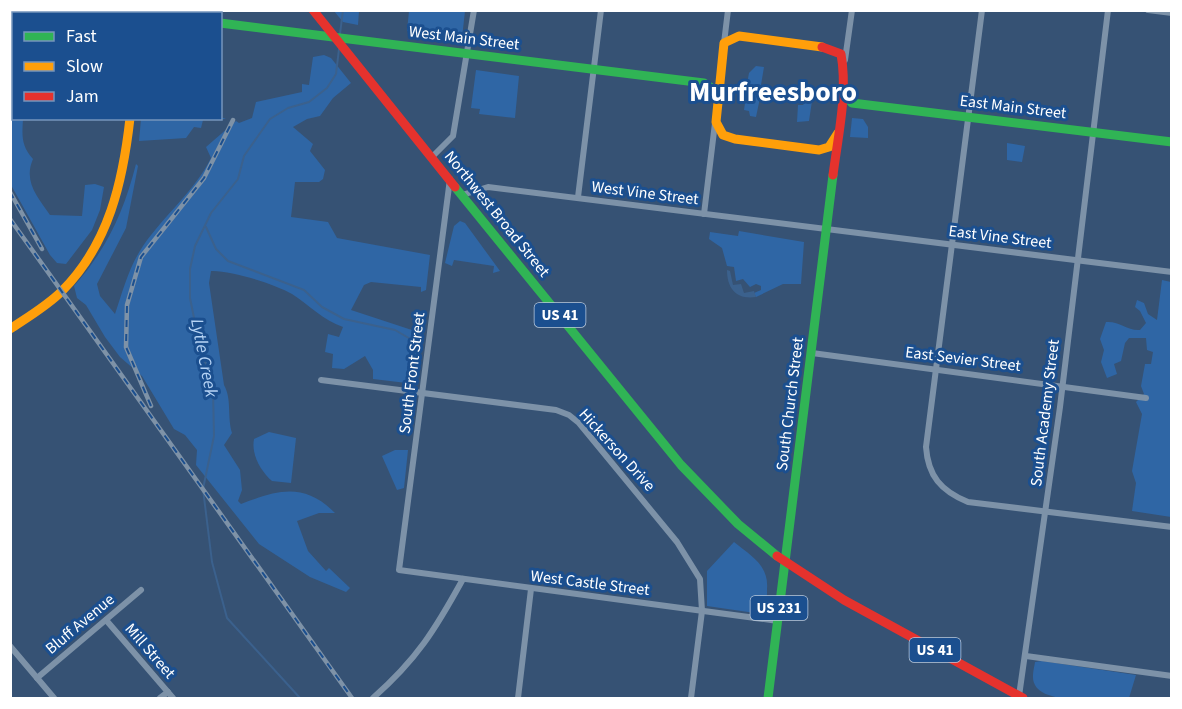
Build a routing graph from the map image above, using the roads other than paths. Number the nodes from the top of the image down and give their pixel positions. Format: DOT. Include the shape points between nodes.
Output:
graph roads {
  1 [pos="117,10"];
  2 [pos="313,10"];
  3 [pos="474,10"];
  4 [pos="601,10"];
  5 [pos="729,10"];
  6 [pos="852,10"];
  7 [pos="982,10"];
  8 [pos="1108,10"];
  9 [pos="1148,10"];
  10 [pos="133,12"];
  11 [pos="1172,13"];
  12 [pos="222,23"];
  13 [pos="333,37"];
  14 [pos="724,43"];
  15 [pos="468,53"];
  16 [pos="844,67"];
  17 [pos="594,69"];
  18 [pos="722,71"];
  19 [pos="704,83"];
  20 [pos="842,90"];
  21 [pos="719,98"];
  22 [pos="852,103"];
  23 [pos="839,113"];
  24 [pos="969,117"];
  25 [pos="130,120"];
  26 [pos="716,122"];
  27 [pos="1094,132"];
  28 [pos="838,133"];
  29 [pos="1172,142"];
  30 [pos="432,157"];
  31 [pos="450,179"];
  32 [pos="462,195"];
  33 [pos="578,197"];
  34 [pos="704,214"];
  35 [pos="825,229"];
  36 [pos="951,244"];
  37 [pos="1079,260"];
  38 [pos="1172,272"];
  39 [pos="10,329"];
  40 [pos="812,353"];
  41 [pos="936,368"];
  42 [pos="321,380"];
  43 [pos="1063,385"];
  44 [pos="422,391"];
  45 [pos="1146,398"];
  46 [pos="1046,510"];
  47 [pos="1172,527"];
  48 [pos="785,562"];
  49 [pos="399,570"];
  50 [pos="463,579"];
  51 [pos="531,589"];
  52 [pos="141,590"];
  53 [pos="702,611"];
  54 [pos="106,620"];
  55 [pos="778,621"];
  56 [pos="10,646"];
  57 [pos="1026,656"];
  58 [pos="1172,676"];
  59 [pos="37,678"];
  60 [pos="168,692"];
  61 [pos="1021,697"];
  62 [pos="54,699"];
  63 [pos="160,699"];
  64 [pos="173,699"];
  65 [pos="373,699"];
  66 [pos="518,699"];
  67 [pos="691,699"];
  68 [pos="768,699"];
  1 -- 10 [label="street"];
  2 -- 13 [label="street, Northwest Broad Street / US 41"];
  3 -- 15 [label="street"];
  4 -- 17 [label="street"];
  5 -- 14 [label="street"];
  6 -- 16 [label="street"];
  7 -- 24 [label="street"];
  8 -- 27 [label="street, South Academy Street"];
  9 -- 11 [label="street"];
  12 -- 13 [label="street, West Main Street"];
  13 -- 15 [label="street, West Main Street"];
  13 -- 30 [label="street, Northwest Broad Street / US 41"];
  14 -- 16 [label="street" via="739,36 829,48 841,54"];
  14 -- 18 [label="street"];
  15 -- 17 [label="street, West Main Street"];
  15 -- 30 [label="street" via="453,136"];
  16 -- 20 [label="street"];
  17 -- 19 [label="street, West Main Street"];
  17 -- 33 [label="street"];
  18 -- 19 [label="street"];
  18 -- 21 [label="street"];
  19 -- 21 [label="street"];
  20 -- 22 [label="street"];
  20 -- 23 [label="street"];
  21 -- 26 [label="street"];
  22 -- 23 [label="street"];
  22 -- 24 [label="street, East Main Street"];
  23 -- 28 [label="street, South Church Street"];
  24 -- 27 [label="street, East Main Street"];
  24 -- 36 [label="street"];
  25 -- 39 [label="street" via="118,198 104,232 68,284"];
  26 -- 28 [label="street" via="723,135 735,139 819,150 829,147"];
  26 -- 34 [label="street"];
  27 -- 29 [label="street, East Main Street"];
  27 -- 37 [label="street, South Academy Street"];
  28 -- 35 [label="street, South Church Street"];
  30 -- 31 [label="street, Northwest Broad Street / US 41"];
  31 -- 32 [label="street, Northwest Broad Street / US 41"];
  31 -- 44 [label="street, South Front Street"];
  32 -- 33 [label="street, West Vine Street" via="489,187"];
  32 -- 48 [label="street, Northwest Broad Street / US 41" via="702,490"];
  33 -- 34 [label="street, West Vine Street"];
  34 -- 35 [label="street, West Vine Street"];
  35 -- 36 [label="street, East Vine Street"];
  35 -- 40 [label="street, South Church Street"];
  36 -- 37 [label="street, East Vine Street"];
  36 -- 41 [label="street"];
  37 -- 38 [label="street, East Vine Street"];
  37 -- 43 [label="street, South Academy Street"];
  40 -- 41 [label="street, East Sevier Street"];
  40 -- 48 [label="street, South Church Street"];
  41 -- 43 [label="street, East Sevier Street"];
  41 -- 46 [label="street" via="926,447 927,464 934,478 952,495 968,502"];
  42 -- 44 [label="street, Hickerson Drive"];
  43 -- 45 [label="street, East Sevier Street"];
  43 -- 46 [label="street, South Academy Street"];
  44 -- 49 [label="street, South Front Street"];
  44 -- 53 [label="street, Hickerson Drive" via="569,415 632,485 692,563 700,579"];
  46 -- 47 [label="street"];
  46 -- 57 [label="street, South Academy Street"];
  48 -- 55 [label="street, South Church Street / US 231"];
  48 -- 61 [label="street, US 41" via="848,603"];
  49 -- 50 [label="street, West Castle Street"];
  50 -- 51 [label="street, West Castle Street"];
  50 -- 65 [label="street" via="432,635 404,672"];
  51 -- 53 [label="street, West Castle Street"];
  51 -- 66 [label="street"];
  52 -- 54 [label="street, Bluff Avenue"];
  53 -- 55 [label="street, West Castle Street"];
  53 -- 67 [label="street, Hickerson Drive"];
  54 -- 59 [label="street, Bluff Avenue"];
  54 -- 60 [label="street, Mill Street"];
  55 -- 68 [label="street, South Church Street / US 231"];
  56 -- 59 [label="street"];
  57 -- 58 [label="street"];
  57 -- 61 [label="street, South Academy Street"];
  59 -- 62 [label="street"];
  60 -- 63 [label="street"];
  60 -- 64 [label="street, Mill Street"];
}
